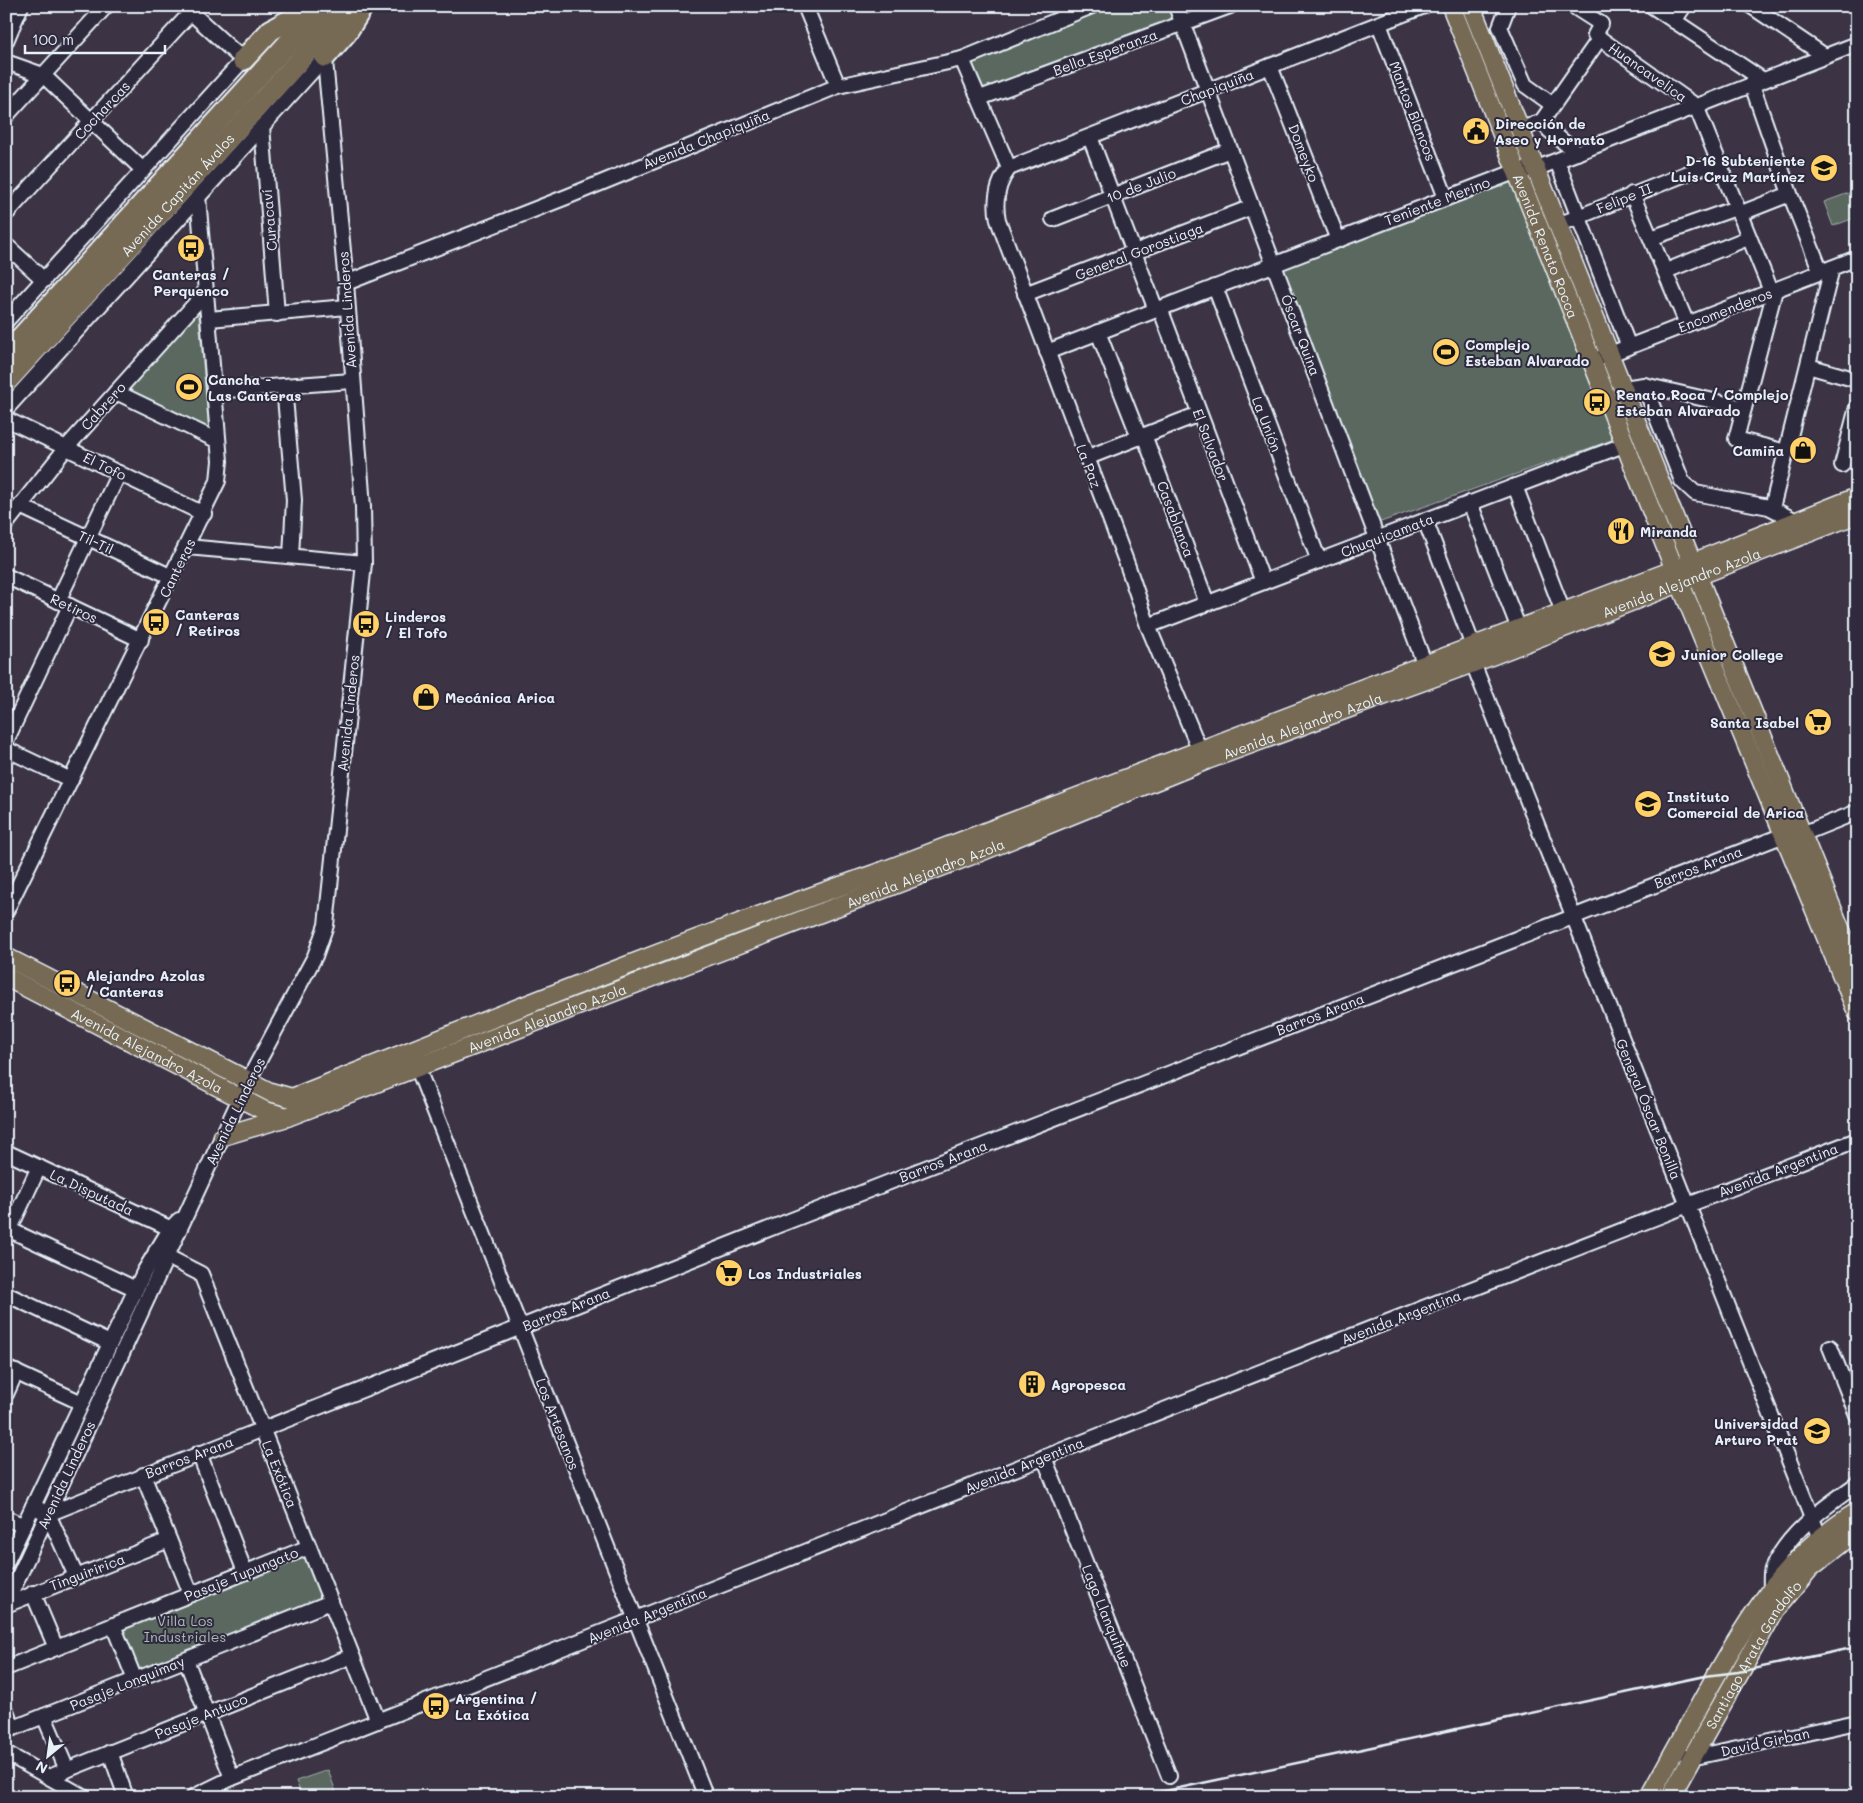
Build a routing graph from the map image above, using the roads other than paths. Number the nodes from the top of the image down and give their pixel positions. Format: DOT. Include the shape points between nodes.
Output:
graph roads {
  1 [pos="21,6"];
  2 [pos="106,6"];
  3 [pos="316,6"];
  4 [pos="324,6"];
  5 [pos="345,6"];
  6 [pos="363,6"];
  7 [pos="805,6"];
  8 [pos="1092,6"];
  9 [pos="1176,6"];
  10 [pos="1230,6"];
  11 [pos="1424,6"];
  12 [pos="1452,6"];
  13 [pos="1470,6"];
  14 [pos="1508,6"];
  15 [pos="1652,6"];
  16 [pos="1684,6"];
  17 [pos="1577,7"];
  18 [pos="1754,7"];
  19 [pos="190,8"];
  20 [pos="1674,21"];
  21 [pos="1182,24"];
  22 [pos="1379,24"];
  23 [pos="320,36"];
  24 [pos="1600,38"];
  25 [pos="6,41"];
  26 [pos="1857,44"];
  27 [pos="325,56"];
  28 [pos="1825,56"];
  29 [pos="962,59"];
  30 [pos="243,60"];
  31 [pos="6,62"];
  32 [pos="1270,66"];
  33 [pos="44,75"];
  34 [pos="1758,83"];
  35 [pos="838,86"];
  36 [pos="1208,91"];
  37 [pos="980,98"];
  38 [pos="1553,105"];
  39 [pos="1696,106"];
  40 [pos="6,116"];
  41 [pos="1542,121"];
  42 [pos="91,122"];
  43 [pos="262,126"];
  44 [pos="1520,130"];
  45 [pos="1090,136"];
  46 [pos="1230,150"];
  47 [pos="1577,153"];
  48 [pos="1557,161"];
  49 [pos="1718,161"];
  50 [pos="1009,168"];
  51 [pos="143,170"];
  52 [pos="1535,170"];
  53 [pos="1517,171"];
  54 [pos="1632,194"];
  55 [pos="1790,194"];
  56 [pos="198,196"];
  57 [pos="1112,196"];
  58 [pos="1446,198"];
  59 [pos="1252,207"];
  60 [pos="1737,211"];
  61 [pos="6,214"];
  62 [pos="1579,217"];
  63 [pos="1053,219"];
  64 [pos="1558,225"];
  65 [pos="1651,238"];
  66 [pos="1748,238"];
  67 [pos="1338,240"];
  68 [pos="6,245"];
  69 [pos="1134,252"];
  70 [pos="1857,258"];
  71 [pos="1274,264"];
  72 [pos="1826,270"];
  73 [pos="1666,271"];
  74 [pos="44,280"];
  75 [pos="346,283"];
  76 [pos="1215,287"];
  77 [pos="1773,291"];
  78 [pos="205,293"];
  79 [pos="1025,294"];
  80 [pos="347,307"];
  81 [pos="1158,309"];
  82 [pos="277,314"];
  83 [pos="209,319"];
  84 [pos="6,321"];
  85 [pos="1687,324"];
  86 [pos="1098,332"];
  87 [pos="1629,347"];
  88 [pos="1047,352"];
  89 [pos="6,354"];
  90 [pos="1609,355"];
  91 [pos="1592,361"];
  92 [pos="1808,366"];
  93 [pos="1857,380"];
  94 [pos="352,381"];
  95 [pos="6,382"];
  96 [pos="284,386"];
  97 [pos="1644,386"];
  98 [pos="1622,388"];
  99 [pos="214,391"];
  100 [pos="116,392"];
  101 [pos="1857,407"];
  102 [pos="1744,408"];
  103 [pos="6,409"];
  104 [pos="1200,414"];
  105 [pos="6,419"];
  106 [pos="1142,436"];
  107 [pos="218,441"];
  108 [pos="1626,444"];
  109 [pos="66,448"];
  110 [pos="1786,452"];
  111 [pos="1086,458"];
  112 [pos="1842,466"];
  113 [pos="118,473"];
  114 [pos="1515,486"];
  115 [pos="1857,497"];
  116 [pos="1470,503"];
  117 [pos="20,506"];
  118 [pos="1772,508"];
  119 [pos="204,514"];
  120 [pos="1857,514"];
  121 [pos="1425,520"];
  122 [pos="1796,521"];
  123 [pos="6,524"];
  124 [pos="88,538"];
  125 [pos="1378,538"];
  126 [pos="187,547"];
  127 [pos="291,556"];
  128 [pos="1319,561"];
  129 [pos="364,563"];
  130 [pos="1695,570"];
  131 [pos="172,577"];
  132 [pos="1678,577"];
  133 [pos="7,580"];
  134 [pos="1263,582"];
  135 [pos="1207,603"];
  136 [pos="64,604"];
  137 [pos="1563,612"];
  138 [pos="1148,626"];
  139 [pos="1519,629"];
  140 [pos="141,640"];
  141 [pos="1473,655"];
  142 [pos="1425,665"];
  143 [pos="6,741"];
  144 [pos="6,749"];
  145 [pos="1204,755"];
  146 [pos="71,780"];
  147 [pos="1857,812"];
  148 [pos="1784,834"];
  149 [pos="1802,834"];
  150 [pos="6,910"];
  151 [pos="1572,916"];
  152 [pos="6,957"];
  153 [pos="1857,970"];
  154 [pos="6,978"];
  155 [pos="1857,1011"];
  156 [pos="414,1058"];
  157 [pos="248,1081"];
  158 [pos="240,1098"];
  159 [pos="287,1117"];
  160 [pos="223,1136"];
  161 [pos="1857,1140"];
  162 [pos="6,1152"];
  163 [pos="39,1167"];
  164 [pos="1687,1205"];
  165 [pos="174,1231"];
  166 [pos="8,1233"];
  167 [pos="161,1254"];
  168 [pos="136,1289"];
  169 [pos="6,1294"];
  170 [pos="520,1328"];
  171 [pos="110,1343"];
  172 [pos="1830,1347"];
  173 [pos="11,1370"];
  174 [pos="6,1394"];
  175 [pos="82,1403"];
  176 [pos="1857,1415"];
  177 [pos="262,1428"];
  178 [pos="199,1453"];
  179 [pos="1044,1457"];
  180 [pos="143,1475"];
  181 [pos="1857,1484"];
  182 [pos="33,1506"];
  183 [pos="1857,1512"];
  184 [pos="48,1514"];
  185 [pos="6,1518"];
  186 [pos="1811,1520"];
  187 [pos="24,1526"];
  188 [pos="1857,1531"];
  189 [pos="169,1540"];
  190 [pos="1822,1546"];
  191 [pos="309,1547"];
  192 [pos="6,1563"];
  193 [pos="245,1572"];
  194 [pos="76,1576"];
  195 [pos="1771,1588"];
  196 [pos="34,1593"];
  197 [pos="190,1594"];
  198 [pos="331,1602"];
  199 [pos="6,1604"];
  200 [pos="635,1620"];
  201 [pos="113,1625"];
  202 [pos="56,1648"];
  203 [pos="352,1656"];
  204 [pos="186,1660"];
  205 [pos="6,1668"];
  206 [pos="135,1680"];
  207 [pos="6,1710"];
  208 [pos="207,1714"];
  209 [pos="44,1716"];
  210 [pos="378,1721"];
  211 [pos="1857,1722"];
  212 [pos="10,1730"];
  213 [pos="1675,1750"];
  214 [pos="110,1752"];
  215 [pos="6,1753"];
  216 [pos="1691,1758"];
  217 [pos="67,1770"];
  218 [pos="1170,1776"];
  219 [pos="49,1777"];
  220 [pos="232,1778"];
  221 [pos="84,1797"];
  222 [pos="126,1797"];
  223 [pos="193,1797"];
  224 [pos="706,1797"];
  225 [pos="1649,1797"];
  226 [pos="1670,1797"];
  1 -- 25 [label="street"];
  2 -- 33 [label="street"];
  3 -- 30 [label="highway" via="271,30"];
  4 -- 23 [label="highway"];
  4 -- 89 [label="highway, Avenida Capitán Ávalos"];
  5 -- 23 [label="highway, Avenida Capitán Ávalos"];
  6 -- 27 [label="highway" via="346,33"];
  7 -- 35 [label="street"];
  8 -- 29 [label="street"];
  9 -- 21 [label="street, Óscar Quina"];
  10 -- 21 [label="street, Bella Esperanza"];
  11 -- 22 [label="street, Chapiquiña"];
  12 -- 53 [label="main road, Avenida Renato Rocca"];
  13 -- 44 [label="main road, Avenida Renato Rocca"];
  14 -- 38 [label="street" via="1500,27 1520,76 1525,85"];
  15 -- 20 [label="street"];
  16 -- 20 [label="street"];
  17 -- 24 [label="street, Huancavelica" via="1601,24 1595,35"];
  18 -- 28 [label="street"];
  19 -- 30 [label="street"];
  19 -- 42 [label="street, Cocharcas"];
  20 -- 34 [label="street"];
  21 -- 36 [label="street, Óscar Quina"];
  21 -- 37 [label="street, Bella Esperanza"];
  22 -- 32 [label="street, Chapiquiña"];
  22 -- 58 [label="street, Mantos Blancos"];
  23 -- 27 [label="street, Avenida Linderos"];
  23 -- 95 [label="highway, Avenida Capitán Ávalos"];
  24 -- 38 [label="street"];
  24 -- 39 [label="street, Huancavelica"];
  26 -- 28 [label="street, Teniente Merino"];
  27 -- 43 [label="street, Avenida Capitán Ávalos"];
  27 -- 75 [label="street, Avenida Linderos"];
  28 -- 34 [label="street, Teniente Merino"];
  29 -- 35 [label="street, Avenida Chapiquiña"];
  29 -- 37 [label="street"];
  30 -- 51 [label="street"];
  31 -- 33 [label="street"];
  32 -- 36 [label="street, Chapiquiña"];
  32 -- 67 [label="street, Domeyko"];
  33 -- 40 [label="street"];
  33 -- 42 [label="street"];
  34 -- 39 [label="street, Teniente Merino"];
  34 -- 55 [label="street"];
  35 -- 75 [label="street, Avenida Chapiquiña"];
  36 -- 45 [label="street, Chapiquiña"];
  36 -- 46 [label="street, Óscar Quina"];
  37 -- 50 [label="street"];
  38 -- 41 [label="street"];
  39 -- 47 [label="street, Teniente Merino"];
  39 -- 49 [label="street, Huancavelica"];
  41 -- 44 [label="street"];
  41 -- 47 [label="street"];
  42 -- 51 [label="street"];
  42 -- 61 [label="street, Cocharcas"];
  43 -- 56 [label="street, Avenida Capitán Ávalos"];
  43 -- 82 [label="street, Curacaví"];
  44 -- 52 [label="main road, Avenida Renato Rocca"];
  45 -- 50 [label="street, Chapiquiña"];
  45 -- 57 [label="street, El Salvador"];
  46 -- 57 [label="street, 10 de Julio"];
  46 -- 59 [label="street, Óscar Quina"];
  47 -- 48 [label="street, Teniente Merino"];
  48 -- 52 [label="street, Teniente Merino"];
  48 -- 62 [label="street"];
  49 -- 54 [label="street, Felipe II"];
  49 -- 60 [label="street, Huancavelica"];
  50 -- 79 [label="street, La Paz" via="999,187 996,212"];
  51 -- 74 [label="street"];
  52 -- 53 [label="street, Teniente Merino"];
  52 -- 64 [label="main road, Avenida Renato Rocca"];
  53 -- 58 [label="street, Teniente Merino"];
  53 -- 91 [label="main road, Avenida Renato Rocca"];
  54 -- 62 [label="street, Felipe II"];
  54 -- 65 [label="street"];
  55 -- 60 [label="street"];
  55 -- 72 [label="street"];
  56 -- 78 [label="street, Canteras"];
  56 -- 103 [label="street, Avenida Capitán Ávalos"];
  57 -- 63 [label="street, 10 de Julio"];
  57 -- 69 [label="street, El Salvador"];
  58 -- 67 [label="street, Teniente Merino"];
  59 -- 69 [label="street, General Gorostiaga"];
  59 -- 71 [label="street, Óscar Quina"];
  60 -- 65 [label="street"];
  60 -- 66 [label="street, Huancavelica"];
  62 -- 64 [label="street, Felipe II"];
  62 -- 87 [label="street"];
  64 -- 90 [label="main road, Avenida Renato Rocca"];
  65 -- 73 [label="street"];
  66 -- 73 [label="street"];
  66 -- 77 [label="street, Huancavelica"];
  67 -- 71 [label="street, Teniente Merino"];
  68 -- 74 [label="street"];
  69 -- 79 [label="street, General Gorostiaga"];
  69 -- 81 [label="street, El Salvador"];
  70 -- 72 [label="street, Encomenderos"];
  71 -- 76 [label="street, Teniente Merino"];
  71 -- 125 [label="street, Óscar Quina"];
  72 -- 77 [label="street, Encomenderos"];
  72 -- 92 [label="street"];
  73 -- 85 [label="street"];
  74 -- 84 [label="street"];
  75 -- 80 [label="street, Avenida Linderos"];
  76 -- 81 [label="street, Teniente Merino"];
  76 -- 128 [label="street, La Unión"];
  77 -- 85 [label="street, Encomenderos"];
  77 -- 102 [label="street"];
  78 -- 83 [label="street, Canteras"];
  78 -- 100 [label="street, Cabrero"];
  79 -- 88 [label="street, La Paz"];
  80 -- 82 [label="street"];
  80 -- 94 [label="street, Avenida Linderos"];
  81 -- 86 [label="street, Teniente Merino"];
  81 -- 104 [label="street, El Salvador"];
  82 -- 83 [label="street"];
  83 -- 99 [label="street, Canteras"];
  85 -- 87 [label="street, Encomenderos"];
  86 -- 88 [label="street, Teniente Merino"];
  86 -- 106 [label="street, Casablanca"];
  87 -- 90 [label="street, Encomenderos"];
  88 -- 111 [label="street, La Paz"];
  90 -- 91 [label="street, Encomenderos"];
  90 -- 98 [label="main road, Avenida Renato Rocca"];
  91 -- 108 [label="main road, Avenida Renato Rocca"];
  92 -- 93 [label="street"];
  92 -- 110 [label="street"];
  94 -- 96 [label="street"];
  94 -- 129 [label="street, Avenida Linderos" via="363,507"];
  96 -- 99 [label="street"];
  96 -- 127 [label="street" via="294,500"];
  97 -- 98 [label="street"];
  97 -- 102 [label="street"];
  97 -- 118 [label="street" via="1687,488 1696,493"];
  98 -- 130 [label="main road, Avenida Renato Rocca"];
  99 -- 107 [label="street, Canteras"];
  100 -- 107 [label="street"];
  100 -- 109 [label="street, Cabrero"];
  101 -- 112 [label="street"];
  102 -- 110 [label="street" via="1736,439"];
  104 -- 106 [label="street"];
  104 -- 134 [label="street, El Salvador"];
  105 -- 109 [label="street, El Tofo"];
  106 -- 111 [label="street"];
  106 -- 135 [label="street, Casablanca"];
  107 -- 119 [label="street, Canteras" via="218,481"];
  108 -- 114 [label="street, Chuquicamata"];
  108 -- 132 [label="main road, Avenida Renato Rocca"];
  109 -- 113 [label="street, El Tofo"];
  109 -- 117 [label="street, Cabrero"];
  110 -- 118 [label="street"];
  111 -- 138 [label="street, La Paz"];
  113 -- 119 [label="street, El Tofo"];
  113 -- 124 [label="street"];
  114 -- 116 [label="street, Chuquicamata"];
  114 -- 137 [label="street"];
  115 -- 122 [label="main road, Avenida Alejandro Azola"];
  116 -- 121 [label="street, Chuquicamata"];
  116 -- 139 [label="street"];
  117 -- 123 [label="street, Cabrero"];
  117 -- 124 [label="street, Til-Til"];
  118 -- 122 [label="street"];
  119 -- 126 [label="street, Canteras"];
  120 -- 130 [label="main road, Avenida Alejandro Azola"];
  121 -- 125 [label="street, Chuquicamata"];
  121 -- 141 [label="street, General Óscar Bonilla"];
  122 -- 130 [label="main road, Avenida Alejandro Azola"];
  124 -- 131 [label="street, Til-Til"];
  124 -- 136 [label="street"];
  125 -- 128 [label="street, Chuquicamata"];
  125 -- 142 [label="street, Óscar Quina"];
  126 -- 127 [label="street"];
  126 -- 131 [label="street, Canteras"];
  127 -- 129 [label="street"];
  128 -- 134 [label="street, Chuquicamata"];
  129 -- 157 [label="street, Avenida Linderos" via="330,896 323,934 315,956"];
  130 -- 132 [label="main road, Avenida Alejandro Azola"];
  130 -- 149 [label="main road, Avenida Renato Rocca"];
  131 -- 140 [label="street, Canteras"];
  132 -- 137 [label="main road, Avenida Alejandro Azola"];
  132 -- 141 [label="main road, Avenida Alejandro Azola"];
  132 -- 148 [label="main road, Avenida Renato Rocca"];
  133 -- 136 [label="street, Retiros"];
  134 -- 135 [label="street, Chuquicamata"];
  135 -- 138 [label="street, Chuquicamata"];
  136 -- 140 [label="street, Retiros"];
  136 -- 143 [label="street"];
  137 -- 139 [label="main road, Avenida Alejandro Azola"];
  138 -- 145 [label="street, La Paz"];
  139 -- 141 [label="main road, Avenida Alejandro Azola"];
  140 -- 146 [label="street, Canteras"];
  141 -- 142 [label="main road, Avenida Alejandro Azola"];
  141 -- 145 [label="main road, Avenida Alejandro Azola"];
  141 -- 151 [label="street, General Óscar Bonilla"];
  142 -- 145 [label="main road, Avenida Alejandro Azola"];
  144 -- 146 [label="street"];
  145 -- 156 [label="main road, Avenida Alejandro Azola" via="743,921"];
  146 -- 150 [label="street, Canteras"];
  147 -- 149 [label="street, Barros Arana"];
  148 -- 149 [label="street, Barros Arana"];
  148 -- 151 [label="street, Barros Arana"];
  148 -- 155 [label="main road, Avenida Renato Rocca"];
  149 -- 153 [label="main road, Avenida Renato Rocca"];
  151 -- 164 [label="street, General Óscar Bonilla"];
  151 -- 170 [label="street, Barros Arana"];
  152 -- 157 [label="main road, Avenida Alejandro Azola"];
  154 -- 158 [label="main road, Avenida Alejandro Azola"];
  156 -- 157 [label="main road, Avenida Alejandro Azola" via="292,1098 278,1096"];
  156 -- 159 [label="main road, Avenida Alejandro Azola"];
  156 -- 170 [label="street, Los Artesanos"];
  157 -- 158 [label="street, Avenida Linderos"];
  158 -- 159 [label="main road, Avenida Alejandro Azola" via="265,1111"];
  158 -- 160 [label="street, Avenida Linderos"];
  159 -- 160 [label="main road"];
  160 -- 165 [label="street, Avenida Linderos" via="188,1211"];
  161 -- 164 [label="street, Avenida Argentina"];
  162 -- 163 [label="street, La Disputada"];
  163 -- 165 [label="street, La Disputada"];
  163 -- 166 [label="street"];
  164 -- 179 [label="street, Avenida Argentina"];
  164 -- 186 [label="street, General Óscar Bonilla"];
  165 -- 167 [label="street, Avenida Linderos"];
  166 -- 168 [label="street"];
  167 -- 168 [label="street, Avenida Linderos"];
  167 -- 177 [label="street, La Exótica" via="200,1274"];
  167 -- 184 [label="street, Avenida Linderos"];
  168 -- 171 [label="street, Avenida Linderos"];
  169 -- 171 [label="street"];
  170 -- 177 [label="street, Barros Arana"];
  170 -- 200 [label="street, Los Artesanos"];
  171 -- 175 [label="street, Avenida Linderos"];
  172 -- 176 [label="street"];
  173 -- 174 [label="street"];
  173 -- 175 [label="street"];
  175 -- 182 [label="street, Avenida Linderos"];
  177 -- 178 [label="street, Barros Arana"];
  177 -- 191 [label="street, La Exótica"];
  178 -- 180 [label="street, Barros Arana"];
  178 -- 193 [label="street"];
  179 -- 200 [label="street, Avenida Argentina"];
  179 -- 218 [label="street, Lago Llanquihue"];
  180 -- 184 [label="street, Barros Arana"];
  180 -- 189 [label="street"];
  181 -- 186 [label="street, Santiago Arata Gandolfo"];
  182 -- 184 [label="street"];
  182 -- 187 [label="street, Avenida Linderos"];
  183 -- 190 [label="main road, Santiago Arata Gandolfo"];
  184 -- 194 [label="street"];
  184 -- 199 [label="street, Avenida Linderos"];
  185 -- 187 [label="street"];
  186 -- 190 [label="street, General Óscar Bonilla"];
  186 -- 195 [label="street, Santiago Arata Gandolfo" via="1790,1542 1772,1570"];
  187 -- 192 [label="street, Avenida Linderos"];
  188 -- 190 [label="main road, Santiago Arata Gandolfo"];
  189 -- 194 [label="street, Tinguiririca"];
  189 -- 197 [label="street"];
  190 -- 195 [label="main road, Santiago Arata Gandolfo" via="1796,1560"];
  190 -- 216 [label="main road, Santiago Arata Gandolfo" via="1775,1610"];
  191 -- 193 [label="street, Pasaje Tupungato"];
  191 -- 198 [label="street, La Exótica"];
  193 -- 197 [label="street, Pasaje Tupungato"];
  194 -- 196 [label="street, Tinguiririca"];
  195 -- 213 [label="main road, Santiago Arata Gandolfo" via="1736,1640"];
  196 -- 199 [label="street, Tinguiririca"];
  196 -- 202 [label="street"];
  197 -- 201 [label="street, Pasaje Tupungato"];
  198 -- 203 [label="street, La Exótica"];
  198 -- 204 [label="street, Pasaje Lonquimay"];
  200 -- 210 [label="street, Avenida Argentina"];
  200 -- 224 [label="street, Los Artesanos"];
  201 -- 202 [label="street, Pasaje Tupungato"];
  201 -- 206 [label="street"];
  202 -- 205 [label="street, Pasaje Tupungato"];
  203 -- 208 [label="street, Pasaje Antuco"];
  203 -- 210 [label="street, La Exótica"];
  204 -- 206 [label="street, Pasaje Lonquimay"];
  204 -- 208 [label="street"];
  206 -- 209 [label="street, Pasaje Lonquimay"];
  207 -- 212 [label="street"];
  208 -- 214 [label="street, Pasaje Antuco"];
  208 -- 220 [label="street"];
  209 -- 212 [label="street, Pasaje Lonquimay"];
  209 -- 217 [label="street"];
  210 -- 220 [label="street, Avenida Argentina"];
  211 -- 216 [label="street, David Girban"];
  213 -- 216 [label="street"];
  213 -- 225 [label="main road, Santiago Arata Gandolfo"];
  214 -- 217 [label="street, Pasaje Antuco"];
  214 -- 222 [label="street"];
  215 -- 219 [label="street"];
  216 -- 226 [label="main road, Santiago Arata Gandolfo"];
  217 -- 219 [label="street, Pasaje Antuco"];
  219 -- 221 [label="street"];
  220 -- 223 [label="street, Avenida Argentina"];
}
